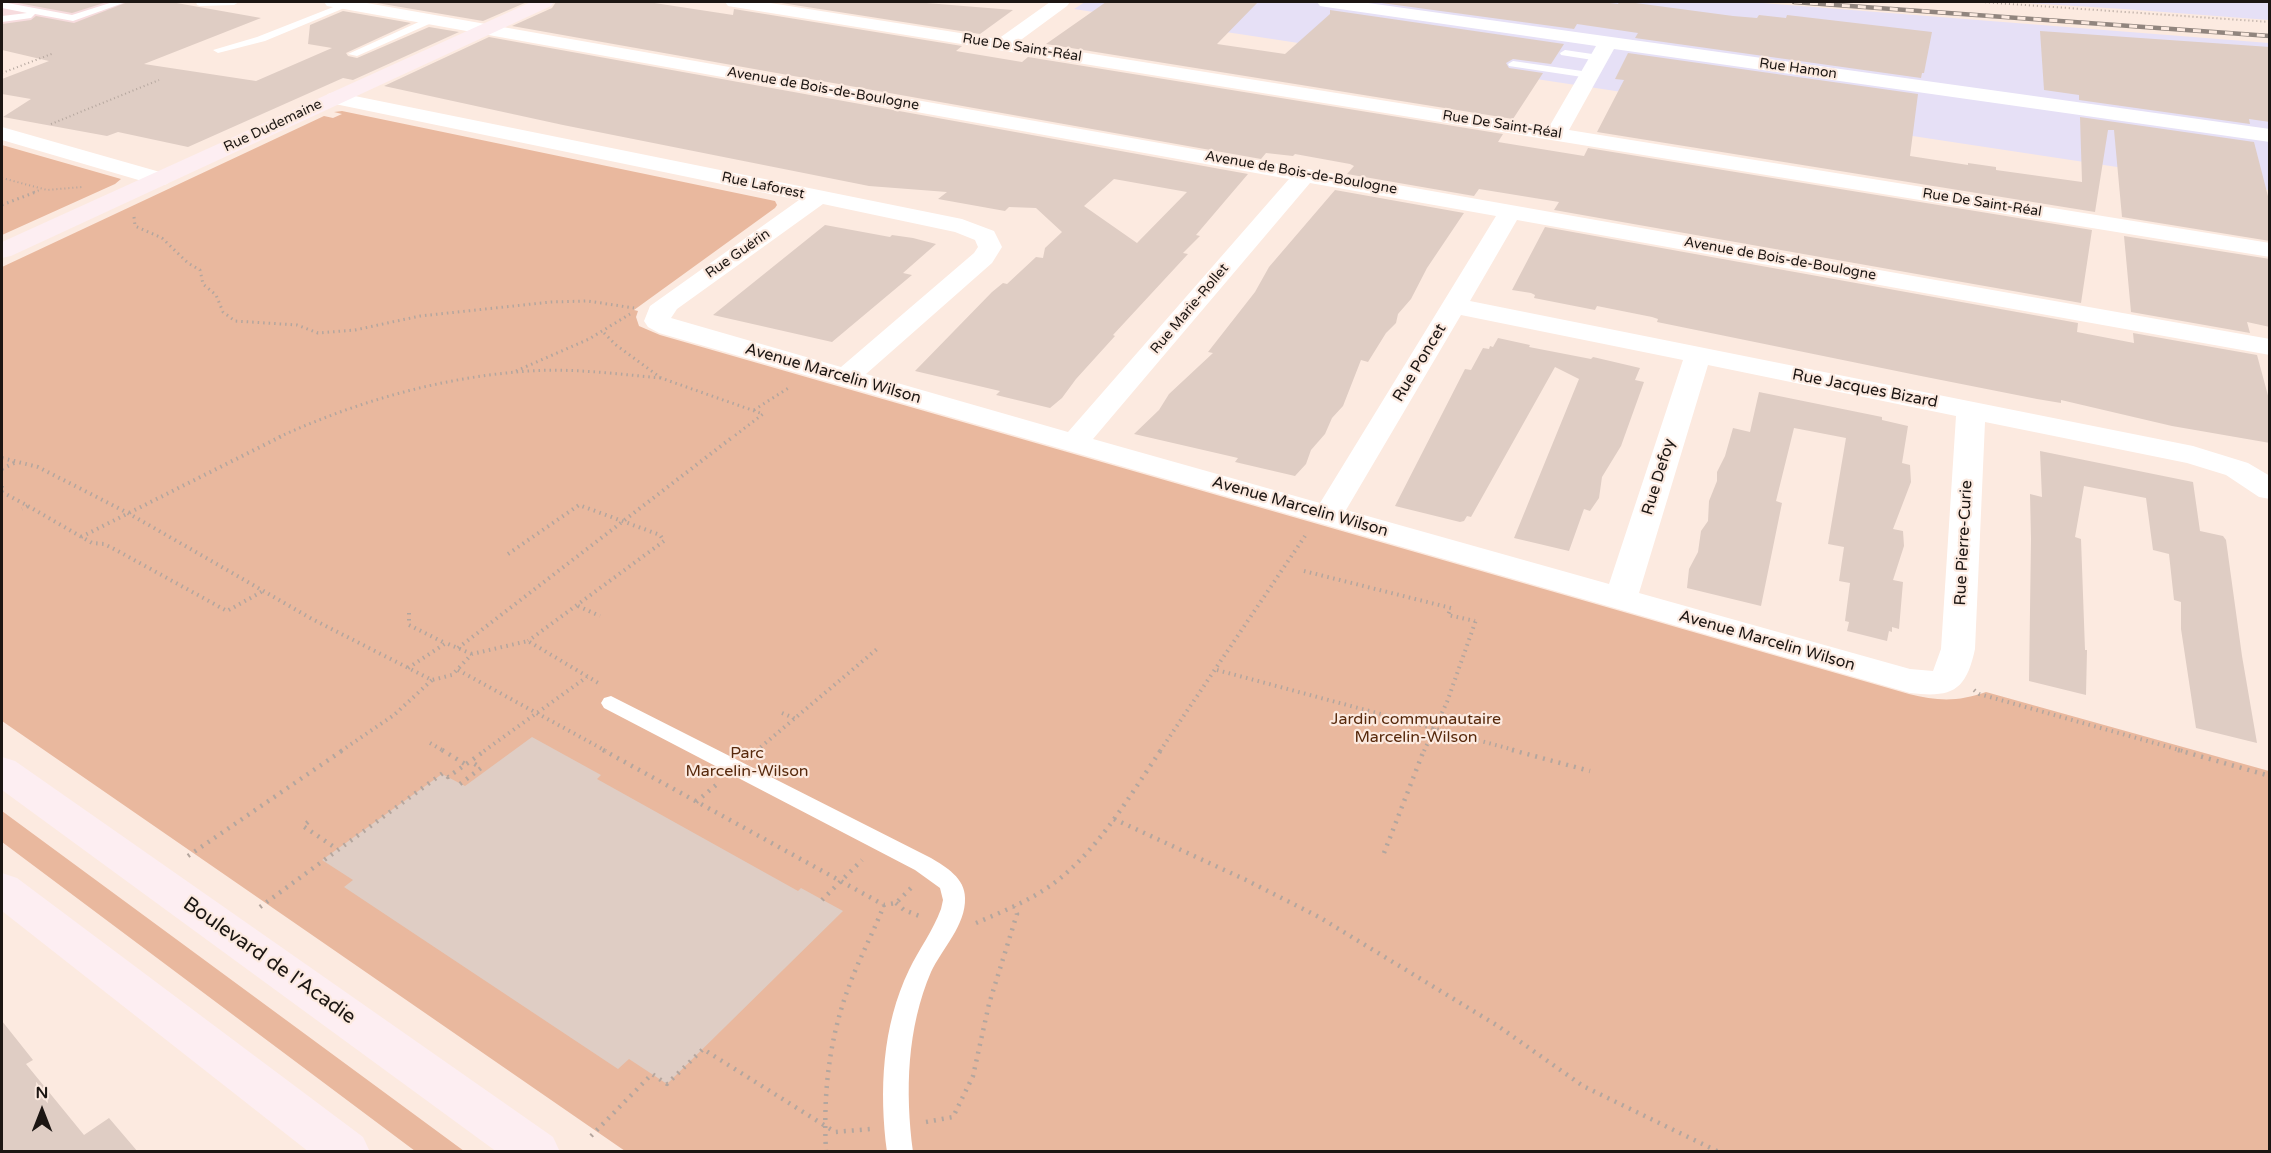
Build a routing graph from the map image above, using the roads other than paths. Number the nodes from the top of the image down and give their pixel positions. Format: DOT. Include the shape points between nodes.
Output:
graph roads {
  1 [pos="121,2"];
  2 [pos="234,2"];
  3 [pos="545,2"];
  4 [pos="734,2"];
  5 [pos="1326,2"];
  6 [pos="200,3"];
  7 [pos="341,3"];
  8 [pos="1032,3"];
  9 [pos="1058,4"];
  10 [pos="2,5"];
  11 [pos="45,13"];
  12 [pos="2,19"];
  13 [pos="432,19"];
  14 [pos="486,29"];
  15 [pos="1002,45"];
  16 [pos="218,50"];
  17 [pos="1565,53"];
  18 [pos="353,54"];
  19 [pos="1599,58"];
  20 [pos="1513,64"];
  21 [pos="335,98"];
  22 [pos="2,133"];
  23 [pos="1556,134"];
  24 [pos="2270,136"];
  25 [pos="1305,174"];
  26 [pos="159,178"];
  27 [pos="818,197"];
  28 [pos="1510,210"];
  29 [pos="2,250"];
  30 [pos="2270,250"];
  31 [pos="1454,306"];
  32 [pos="659,312"];
  33 [pos="2270,347"];
  34 [pos="1698,355"];
  35 [pos="845,378"];
  36 [pos="1971,411"];
  37 [pos="1075,442"];
  38 [pos="2270,490"];
  39 [pos="1317,524"];
  40 [pos="1620,600"];
  41 [pos="1952,675"];
  42 [pos="609,696"];
  43 [pos="2,771"];
  44 [pos="2,889"];
  45 [pos="346,1152"];
  46 [pos="536,1152"];
  47 [pos="900,1152"];
  1 -- 11 [label="lane" via="73,18"];
  2 -- 6 [label="lane"];
  3 -- 14 [label="main road, Rue Dudemaine"];
  4 -- 15 [label="street, Rue De Saint-Réal"];
  5 -- 19 [label="street, Rue Hamon"];
  7 -- 13 [label="street, Avenue de Bois-de-Boulogne"];
  7 -- 16 [label="lane" via="246,45"];
  8 -- 9 [label="street"];
  9 -- 15 [label="street"];
  10 -- 11 [label="lane"];
  11 -- 12 [label="lane"];
  13 -- 14 [label="street, Avenue de Bois-de-Boulogne"];
  13 -- 18 [label="lane"];
  14 -- 21 [label="main road, Rue Dudemaine"];
  14 -- 25 [label="street, Avenue de Bois-de-Boulogne"];
  15 -- 23 [label="street, Rue De Saint-Réal"];
  17 -- 19 [label="lane"];
  19 -- 20 [label="lane"];
  19 -- 23 [label="street"];
  19 -- 24 [label="street, Rue Hamon"];
  21 -- 26 [label="main road, Rue Dudemaine"];
  21 -- 27 [label="street, Rue Laforest"];
  22 -- 26 [label="street"];
  23 -- 30 [label="street, Rue De Saint-Réal"];
  25 -- 28 [label="street, Avenue de Bois-de-Boulogne"];
  25 -- 37 [label="street, Rue Marie-Rollet"];
  26 -- 29 [label="main road, Rue Dudemaine"];
  27 -- 32 [label="street, Rue Guérin"];
  27 -- 35 [label="street, Rue Laforest" via="969,228 985,236 989,243 983,258"];
  28 -- 31 [label="street, Rue Poncet"];
  28 -- 33 [label="street, Avenue de Bois-de-Boulogne"];
  31 -- 34 [label="street, Rue Jacques Bizard"];
  31 -- 39 [label="street, Rue Poncet" via="1344,491"];
  32 -- 35 [label="street, Avenue Marcelin Wilson" via="657,321 668,327"];
  34 -- 36 [label="street, Rue Jacques Bizard"];
  34 -- 40 [label="street, Rue Defoy"];
  35 -- 37 [label="street, Avenue Marcelin Wilson"];
  36 -- 38 [label="street, Rue Jacques Bizard" via="2204,458 2237,469"];
  36 -- 41 [label="street, Rue Pierre-Curie" via="1958,649"];
  37 -- 39 [label="street, Avenue Marcelin Wilson"];
  39 -- 40 [label="street, Avenue Marcelin Wilson"];
  40 -- 41 [label="street, Avenue Marcelin Wilson" via="1910,681 1941,682"];
  42 -- 47 [label="lane" via="923,864 949,883 953,890 952,908 921,969 904,1020 896,1082"];
  43 -- 46 [label="main road, Boulevard de l'Acadie"];
  44 -- 45 [label="main road"];
}
